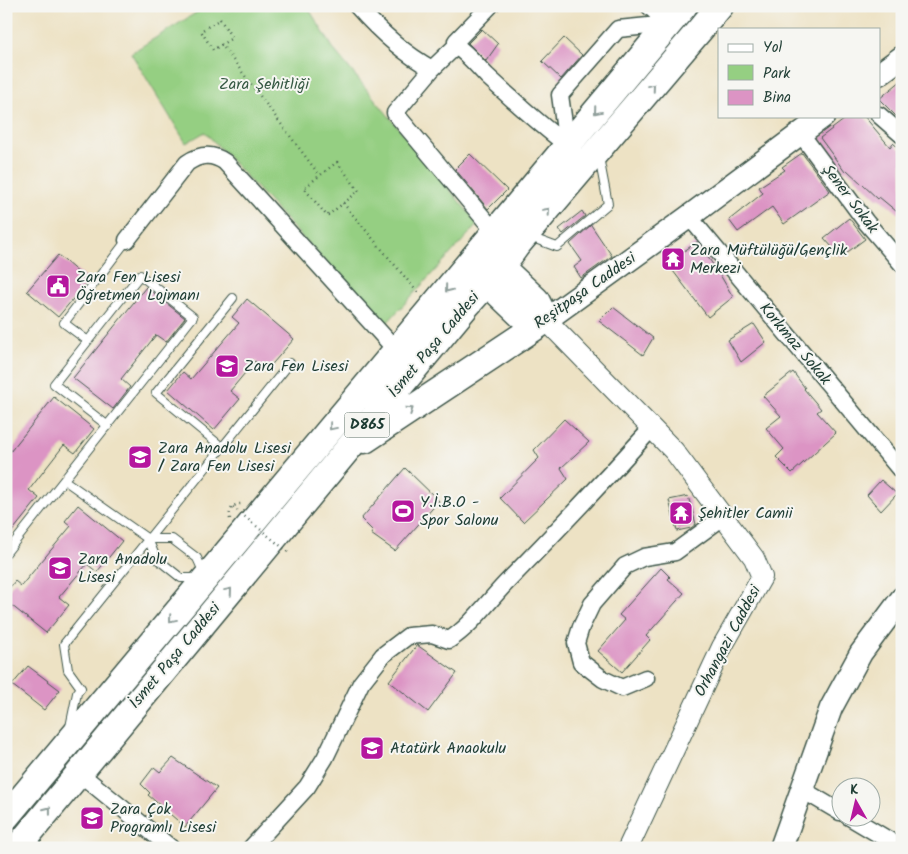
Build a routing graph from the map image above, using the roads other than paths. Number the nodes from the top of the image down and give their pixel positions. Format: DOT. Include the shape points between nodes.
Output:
graph roads {
  1 [pos="357,6"];
  2 [pos="490,6"];
  3 [pos="649,6"];
  4 [pos="720,6"];
  5 [pos="677,15"];
  6 [pos="456,46"];
  7 [pos="902,57"];
  8 [pos="432,69"];
  9 [pos="880,73"];
  10 [pos="880,116"];
  11 [pos="821,118"];
  12 [pos="801,134"];
  13 [pos="902,135"];
  14 [pos="568,146"];
  15 [pos="598,151"];
  16 [pos="688,218"];
  17 [pos="526,235"];
  18 [pos="127,240"];
  19 [pos="481,248"];
  20 [pos="902,264"];
  21 [pos="494,275"];
  22 [pos="233,298"];
  23 [pos="546,320"];
  24 [pos="88,341"];
  25 [pos="396,350"];
  26 [pos="290,363"];
  27 [pos="108,426"];
  28 [pos="652,428"];
  29 [pos="222,447"];
  30 [pos="340,457"];
  31 [pos="902,472"];
  32 [pos="64,480"];
  33 [pos="723,517"];
  34 [pos="148,539"];
  35 [pos="6,553"];
  36 [pos="206,578"];
  37 [pos="902,598"];
  38 [pos="646,678"];
  39 [pos="66,746"];
  40 [pos="78,772"];
  41 [pos="801,790"];
  42 [pos="830,806"];
  43 [pos="6,817"];
  44 [pos="865,826"];
  45 [pos="16,848"];
  46 [pos="171,848"];
  47 [pos="251,848"];
  48 [pos="628,848"];
  49 [pos="781,848"];
  50 [pos="902,848"];
  1 -- 8 [label="street" via="411,57"];
  2 -- 6 [label="street" via="456,41"];
  3 -- 5 [label="street"];
  15 -- 4 [label="highway, İsmet Paşa Caddesi / D865, one-way"];
  5 -- 14 [label="highway, İsmet Paşa Caddesi / D865, one-way"];
  5 -- 14 [label="street" via="618,29 560,95"];
  6 -- 8 [label="street"];
  6 -- 14 [label="street"];
  7 -- 9 [label="main road"];
  8 -- 19 [label="street" via="394,113"];
  10 -- 13 [label="street"];
  11 -- 12 [label="main road, Reşitpaşa Caddesi"];
  12 -- 16 [label="main road, Reşitpaşa Caddesi"];
  12 -- 20 [label="street, Şener Sokak" via="866,222"];
  14 -- 19 [label="highway, İsmet Paşa Caddesi / D865"];
  17 -- 15 [label="highway, İsmet Paşa Caddesi / D865, one-way"];
  15 -- 17 [label="lane" via="608,204 557,247"];
  16 -- 23 [label="main road, Reşitpaşa Caddesi"];
  16 -- 31 [label="street, Korkmaz Sokak"];
  17 -- 21 [label="highway, İsmet Paşa Caddesi / D865"];
  18 -- 24 [label="lane" via="64,323"];
  18 -- 25 [label="street" via="187,163 206,155 219,158"];
  19 -- 21 [label="highway"];
  19 -- 25 [label="highway, İsmet Paşa Caddesi / D865, one-way"];
  21 -- 23 [label="highway" via="521,315"];
  21 -- 30 [label="highway, İsmet Paşa Caddesi / D865"];
  22 -- 29 [label="lane" via="156,393"];
  23 -- 28 [label="street, Orhangazi Caddesi"];
  30 -- 23 [label="highway, Reşitpaşa Caddesi, one-way"];
  24 -- 27 [label="lane" via="54,384"];
  24 -- 27 [label="lane" via="140,275 193,318"];
  25 -- 36 [label="highway, İsmet Paşa Caddesi / D865, one-way"];
  26 -- 29 [label="lane"];
  27 -- 32 [label="lane"];
  28 -- 33 [label="street, Orhangazi Caddesi" via="674,451"];
  28 -- 47 [label="street" via="461,632 449,640 432,634 408,636 383,655 361,683 325,758 307,787"];
  29 -- 34 [label="lane"];
  40 -- 30 [label="highway, İsmet Paşa Caddesi / D865, one-way"];
  32 -- 34 [label="lane"];
  32 -- 35 [label="lane"];
  33 -- 38 [label="street" via="675,552 644,557 625,566 592,604 581,627 576,643 581,662 622,688"];
  33 -- 48 [label="street, Orhangazi Caddesi" via="754,558 762,577 722,646"];
  34 -- 36 [label="lane" via="172,539 197,558"];
  34 -- 36 [label="lane" via="156,558 181,578"];
  34 -- 39 [label="lane" via="64,644 68,670 81,688 77,693"];
  36 -- 39 [label="highway, İsmet Paşa Caddesi / D865, one-way"];
  37 -- 41 [label="main road" via="861,654 831,708"];
  39 -- 43 [label="highway, İsmet Paşa Caddesi / D865"];
  45 -- 40 [label="highway, İsmet Paşa Caddesi / D865, one-way"];
  40 -- 46 [label="street"];
  41 -- 42 [label="street"];
  41 -- 49 [label="main road"];
  44 -- 50 [label="street"];
}
